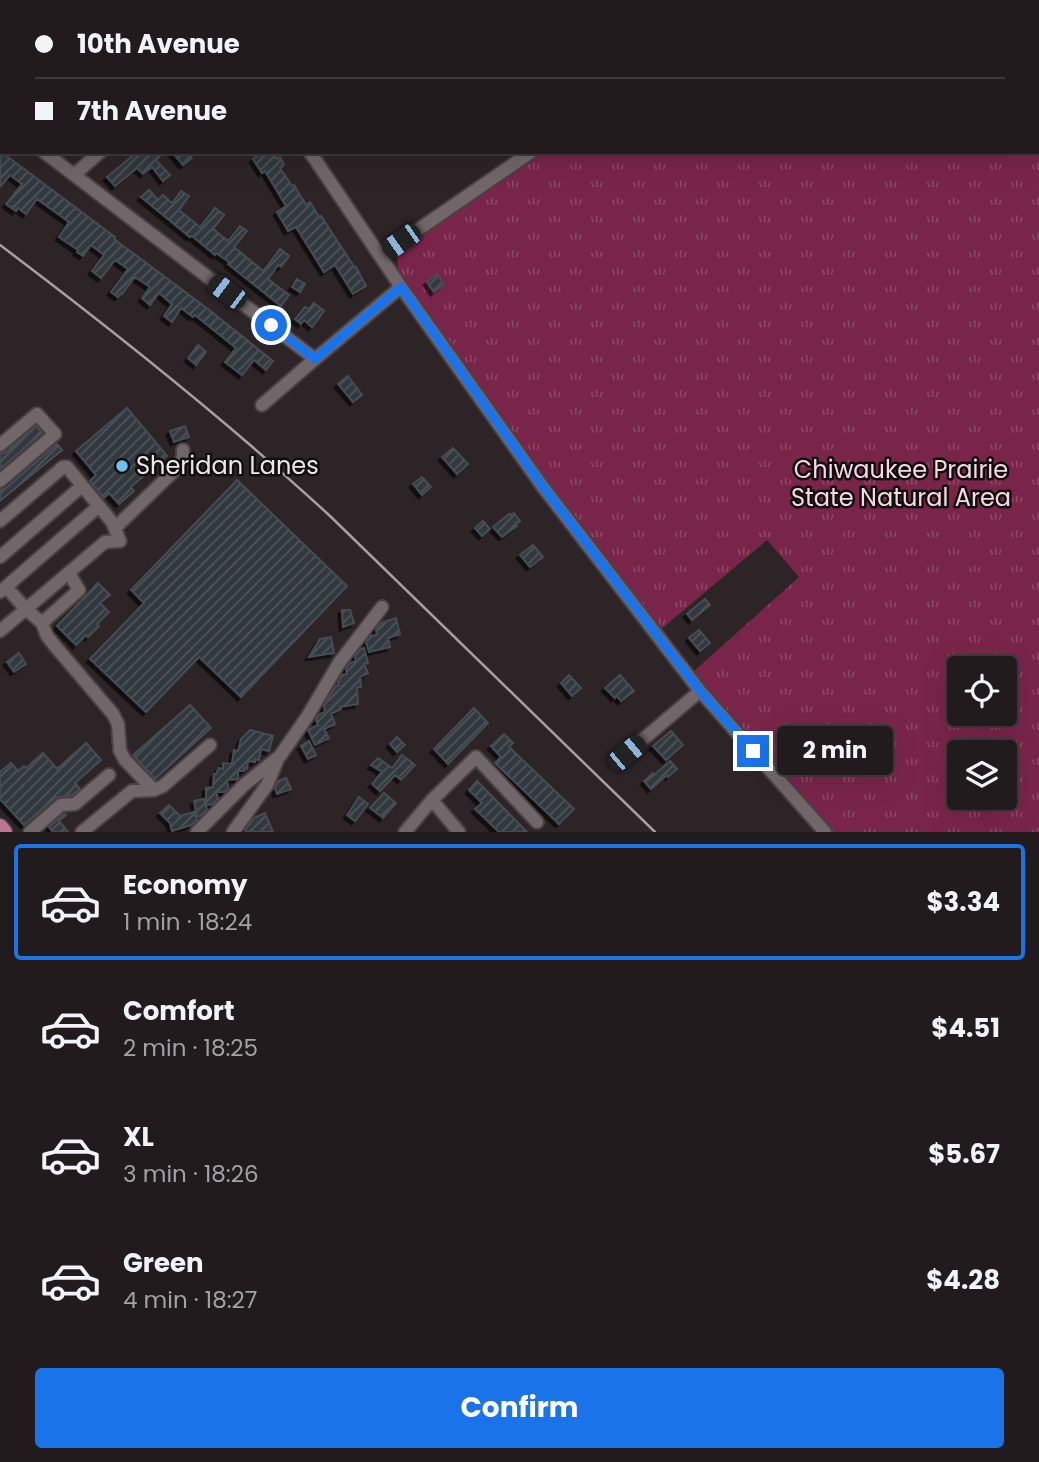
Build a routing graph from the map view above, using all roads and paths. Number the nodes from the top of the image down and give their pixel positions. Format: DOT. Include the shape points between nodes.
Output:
graph roads {
  1 [pos="47,154"];
  2 [pos="98,154"];
  3 [pos="311,154"];
  4 [pos="528,154"];
  5 [pos="74,175"];
  6 [pos="380,256"];
  7 [pos="401,287"];
  8 [pos="315,359"];
  9 [pos="262,405"];
  10 [pos="0,445"];
  11 [pos="183,450"];
  12 [pos="0,481"];
  13 [pos="82,486"];
  14 [pos="99,506"];
  15 [pos="0,521"];
  16 [pos="115,528"];
  17 [pos="0,556"];
  18 [pos="69,573"];
  19 [pos="3,589"];
  20 [pos="382,607"];
  21 [pos="26,610"];
  22 [pos="41,623"];
  23 [pos="0,631"];
  24 [pos="700,691"];
  25 [pos="210,745"];
  26 [pos="627,753"];
  27 [pos="280,756"];
  28 [pos="109,775"];
  29 [pos="154,790"];
  30 [pos="432,800"];
  31 [pos="537,822"];
  32 [pos="0,827"];
  33 [pos="4,832"];
  34 [pos="30,832"];
  35 [pos="82,832"];
  36 [pos="197,832"];
  37 [pos="233,832"];
  38 [pos="405,832"];
  39 [pos="459,832"];
  40 [pos="825,832"];
  1 -- 5 [label="street"];
  2 -- 5 [label="street"];
  3 -- 6 [label="street"];
  4 -- 6 [label="street"];
  5 -- 8 [label="street"];
  6 -- 7 [label="street"];
  7 -- 8 [label="street"];
  7 -- 24 [label="street" via="543,487"];
  8 -- 9 [label="street"];
  10 -- 12 [label="street" via="37,414 55,434"];
  11 -- 16 [label="street" via="177,468"];
  13 -- 14 [label="street"];
  13 -- 15 [label="street" via="63,467"];
  13 -- 17 [label="street"];
  14 -- 16 [label="street"];
  14 -- 19 [label="street"];
  16 -- 18 [label="street" via="120,541 105,542"];
  18 -- 21 [label="street"];
  18 -- 22 [label="street" via="79,590"];
  19 -- 21 [label="street"];
  20 -- 27 [label="street" via="339,663"];
  21 -- 22 [label="street"];
  21 -- 23 [label="street"];
  22 -- 29 [label="street" via="113,714 120,751"];
  24 -- 26 [label="street"];
  24 -- 40 [label="street"];
  25 -- 29 [label="street"];
  27 -- 36 [label="street"];
  27 -- 37 [label="street" via="267,785"];
  28 -- 34 [label="street" via="75,804 61,805"];
  29 -- 35 [label="street" via="132,791"];
  30 -- 31 [label="street" via="476,757"];
  30 -- 38 [label="street"];
  30 -- 39 [label="street"];
  32 -- 33 [label="main road"];
}
